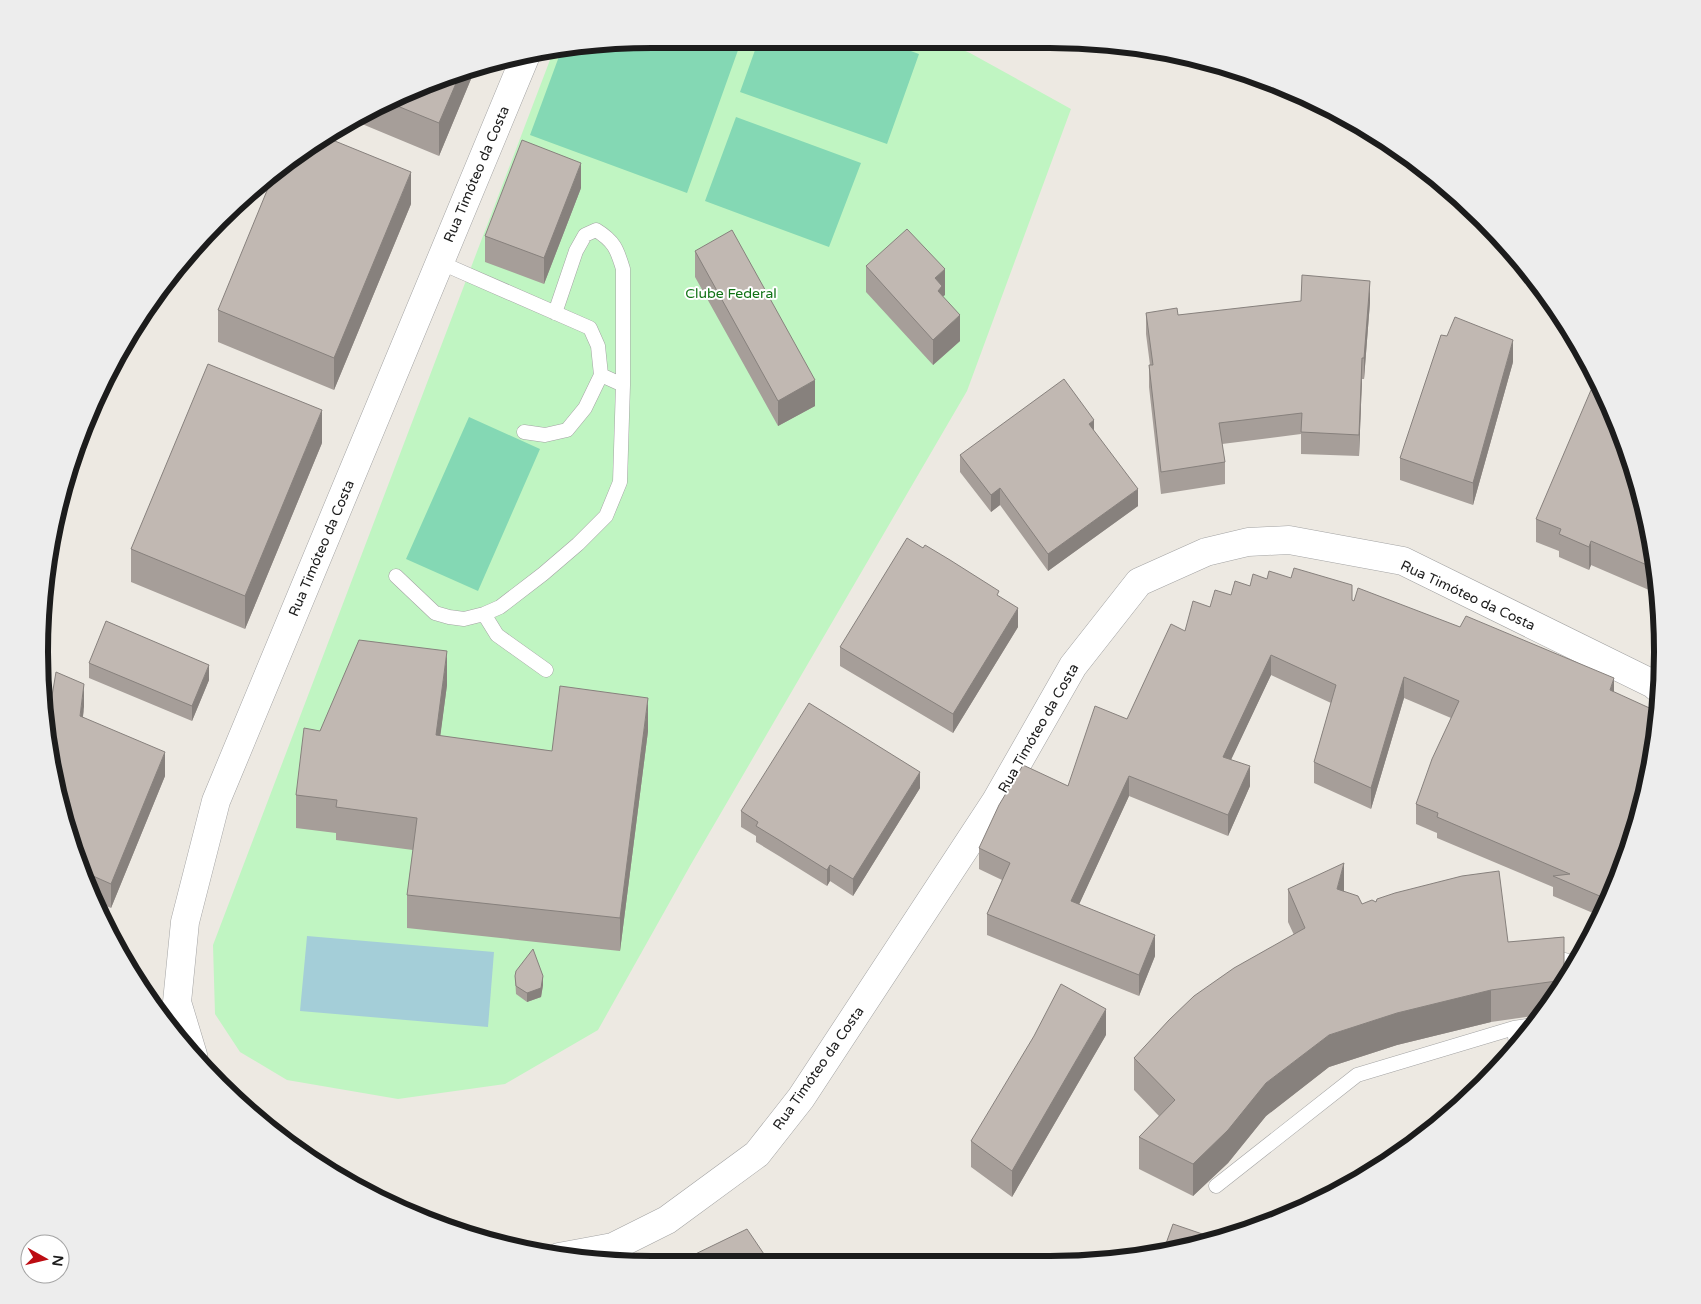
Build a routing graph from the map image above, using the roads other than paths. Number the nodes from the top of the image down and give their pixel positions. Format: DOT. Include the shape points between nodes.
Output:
graph roads {
  1 [pos="524,61"];
  2 [pos="439,262"];
  3 [pos="555,313"];
  4 [pos="601,375"];
  5 [pos="623,385"];
  6 [pos="524,432"];
  7 [pos="396,576"];
  8 [pos="484,614"];
  9 [pos="546,670"];
  10 [pos="1652,684"];
  11 [pos="1537,952"];
  12 [pos="1569,961"];
  13 [pos="1524,1026"];
  14 [pos="1514,1028"];
  15 [pos="1515,1037"];
  16 [pos="188,1039"];
  17 [pos="1216,1186"];
  18 [pos="585,1252"];
  1 -- 2 [label="street, Rua Timóteo da Costa"];
  2 -- 3 [label="lane"];
  2 -- 16 [label="street, Rua Timóteo da Costa" via="216,801 185,922 177,1002"];
  3 -- 4 [label="lane" via="590,328 598,346"];
  3 -- 5 [label="lane" via="576,251 585,235 596,230 610,239 623,269"];
  4 -- 5 [label="lane"];
  4 -- 6 [label="lane" via="585,408 567,430 545,435"];
  5 -- 8 [label="lane" via="620,482 606,516 543,574 500,607"];
  7 -- 8 [label="lane" via="435,613 464,619"];
  8 -- 9 [label="lane" via="497,635"];
  10 -- 18 [label="street, Rua Timóteo da Costa" via="1403,562 1289,540 1248,542 1206,552 1139,582 1073,666 996,801 801,1098 757,1154 667,1220 613,1247"];
  11 -- 12 [label="lane"];
  13 -- 14 [label="lane"];
  14 -- 15 [label="lane"];
  14 -- 17 [label="lane" via="1358,1075"];
}
